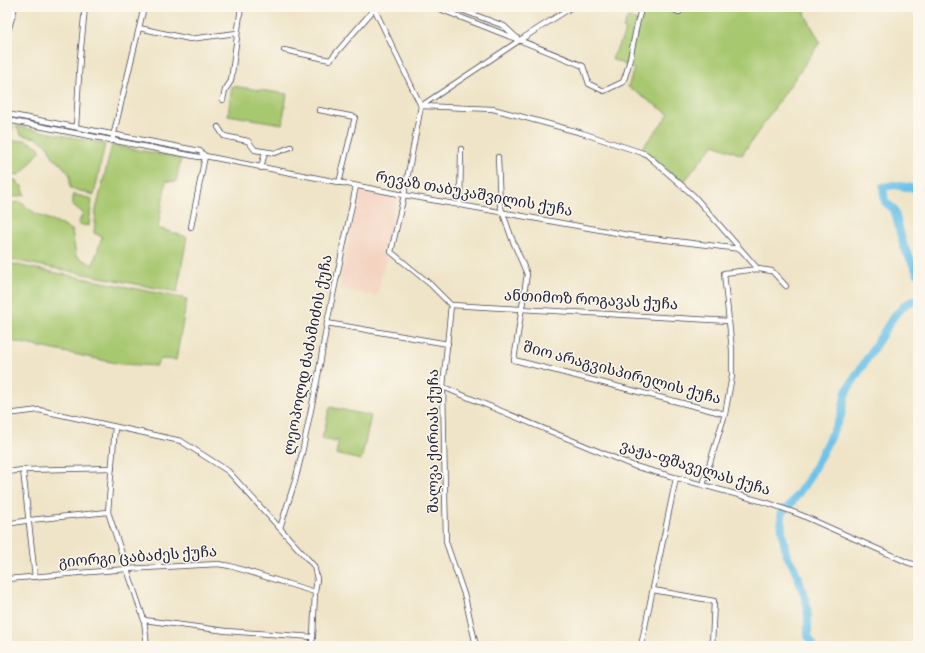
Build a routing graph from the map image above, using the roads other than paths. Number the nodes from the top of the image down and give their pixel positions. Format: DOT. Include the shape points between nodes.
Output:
graph roads {
  1 [pos="14,7"];
  2 [pos="85,7"];
  3 [pos="144,7"];
  4 [pos="241,7"];
  5 [pos="373,7"];
  6 [pos="434,7"];
  7 [pos="454,7"];
  8 [pos="572,7"];
  9 [pos="642,7"];
  10 [pos="668,7"];
  11 [pos="679,12"];
  12 [pos="139,28"];
  13 [pos="237,33"];
  14 [pos="7,35"];
  15 [pos="520,40"];
  16 [pos="284,50"];
  17 [pos="223,100"];
  18 [pos="421,106"];
  19 [pos="319,110"];
  20 [pos="7,114"];
  21 [pos="7,120"];
  22 [pos="76,127"];
  23 [pos="218,127"];
  24 [pos="114,134"];
  25 [pos="112,140"];
  26 [pos="291,147"];
  27 [pos="461,150"];
  28 [pos="265,152"];
  29 [pos="205,156"];
  30 [pos="498,157"];
  31 [pos="261,168"];
  32 [pos="339,183"];
  33 [pos="356,186"];
  34 [pos="404,195"];
  35 [pos="460,205"];
  36 [pos="502,213"];
  37 [pos="191,227"];
  38 [pos="740,249"];
  39 [pos="758,269"];
  40 [pos="786,286"];
  41 [pos="451,305"];
  42 [pos="522,310"];
  43 [pos="729,321"];
  44 [pos="327,323"];
  45 [pos="448,344"];
  46 [pos="443,387"];
  47 [pos="7,414"];
  48 [pos="725,414"];
  49 [pos="115,427"];
  50 [pos="112,468"];
  51 [pos="23,470"];
  52 [pos="7,472"];
  53 [pos="676,478"];
  54 [pos="703,484"];
  55 [pos="108,512"];
  56 [pos="30,520"];
  57 [pos="7,524"];
  58 [pos="280,528"];
  59 [pos="918,565"];
  60 [pos="127,569"];
  61 [pos="35,577"];
  62 [pos="7,580"];
  63 [pos="653,590"];
  64 [pos="315,592"];
  65 [pos="144,620"];
  66 [pos="313,637"];
  67 [pos="146,646"];
  68 [pos="311,646"];
  69 [pos="476,646"];
  70 [pos="641,646"];
  71 [pos="712,646"];
  1 -- 14 [label="street"];
  2 -- 22 [label="street"];
  3 -- 12 [label="street"];
  4 -- 13 [label="street"];
  5 -- 16 [label="street" via="330,60"];
  5 -- 18 [label="street"];
  6 -- 15 [label="street"];
  7 -- 15 [label="street" via="504,26"];
  8 -- 15 [label="street"];
  9 -- 15 [label="street" via="623,82 604,91 589,84 583,66"];
  10 -- 11 [label="street"];
  12 -- 13 [label="street" via="190,39"];
  12 -- 24 [label="street"];
  13 -- 17 [label="street" via="231,81 225,90"];
  15 -- 18 [label="street"];
  18 -- 34 [label="street"];
  18 -- 38 [label="street" via="493,109 582,133 646,154 694,196"];
  19 -- 32 [label="street" via="355,117"];
  20 -- 22 [label="street, რევაზ თაბუკაშვილის ქუჩა"];
  21 -- 25 [label="street, რევაზ თაბუკაშვილის ქუჩა"];
  22 -- 24 [label="street, რევაზ თაბუკაშვილის ქუჩა"];
  23 -- 28 [label="street" via="224,136 248,141 255,150"];
  24 -- 25 [label="street"];
  24 -- 29 [label="street, რევაზ თაბუკაშვილის ქუჩა" via="200,151"];
  25 -- 29 [label="street, რევაზ თაბუკაშვილის ქუჩა" via="199,157"];
  26 -- 28 [label="street" via="275,153"];
  27 -- 35 [label="street"];
  28 -- 31 [label="street"];
  29 -- 31 [label="street, რევაზ თაბუკაშვილის ქუჩა"];
  29 -- 37 [label="street"];
  30 -- 36 [label="street"];
  31 -- 32 [label="street, რევაზ თაბუკაშვილის ქუჩა"];
  32 -- 33 [label="street, რევაზ თაბუკაშვილის ქუჩა"];
  33 -- 34 [label="street, რევაზ თაბუკაშვილის ქუჩა"];
  33 -- 44 [label="street, ლეოპოლდ ძაძამიძის ქუჩა"];
  34 -- 35 [label="street, რევაზ თაბუკაშვილის ქუჩა"];
  34 -- 41 [label="street" via="391,252"];
  35 -- 36 [label="street, რევაზ თაბუკაშვილის ქუჩა"];
  36 -- 38 [label="street, რევაზ თაბუკაშვილის ქუჩა" via="634,236"];
  36 -- 42 [label="street" via="527,274"];
  38 -- 39 [label="street"];
  39 -- 40 [label="street" via="772,271"];
  39 -- 43 [label="street" via="724,273"];
  41 -- 42 [label="street, ანთიმოზ როგავას ქუჩა"];
  41 -- 45 [label="street, შალვა ქირიას ქუჩა"];
  42 -- 43 [label="street, ანთიმოზ როგავას ქუჩა"];
  42 -- 48 [label="street, შიო არაგვისპირელის ქუჩა" via="514,360"];
  43 -- 48 [label="street" via="732,376"];
  44 -- 45 [label="street"];
  44 -- 58 [label="street, ლეოპოლდ ძაძამიძის ქუჩა" via="302,453"];
  45 -- 46 [label="street, შალვა ქირიას ქუჩა"];
  46 -- 53 [label="street, ვაჟა-ფშაველას ქუჩა" via="634,466"];
  46 -- 69 [label="street, შალვა ქირიას ქუჩა" via="446,542 465,598"];
  47 -- 49 [label="street" via="39,410"];
  48 -- 54 [label="street"];
  49 -- 50 [label="street"];
  49 -- 58 [label="street" via="181,441 228,471"];
  50 -- 51 [label="street"];
  50 -- 55 [label="street"];
  51 -- 52 [label="street"];
  51 -- 56 [label="street"];
  53 -- 54 [label="street, ვაჟა-ფშაველას ქუჩა"];
  53 -- 63 [label="street"];
  54 -- 59 [label="street, ვაჟა-ფშაველას ქუჩა" via="801,515"];
  55 -- 56 [label="street"];
  55 -- 60 [label="street"];
  56 -- 57 [label="street"];
  56 -- 61 [label="street"];
  58 -- 64 [label="street" via="314,566 317,579"];
  60 -- 61 [label="street, გიორგი ცაბაძეს ქუჩა"];
  60 -- 64 [label="street, გიორგი ცაბაძეს ქუჩა" via="218,564"];
  60 -- 65 [label="street"];
  61 -- 62 [label="street, გიორგი ცაბაძეს ქუჩა"];
  63 -- 70 [label="street"];
  63 -- 71 [label="street" via="714,601"];
  64 -- 66 [label="street"];
  65 -- 66 [label="street" via="226,631"];
  65 -- 67 [label="street"];
  66 -- 68 [label="street"];
}
